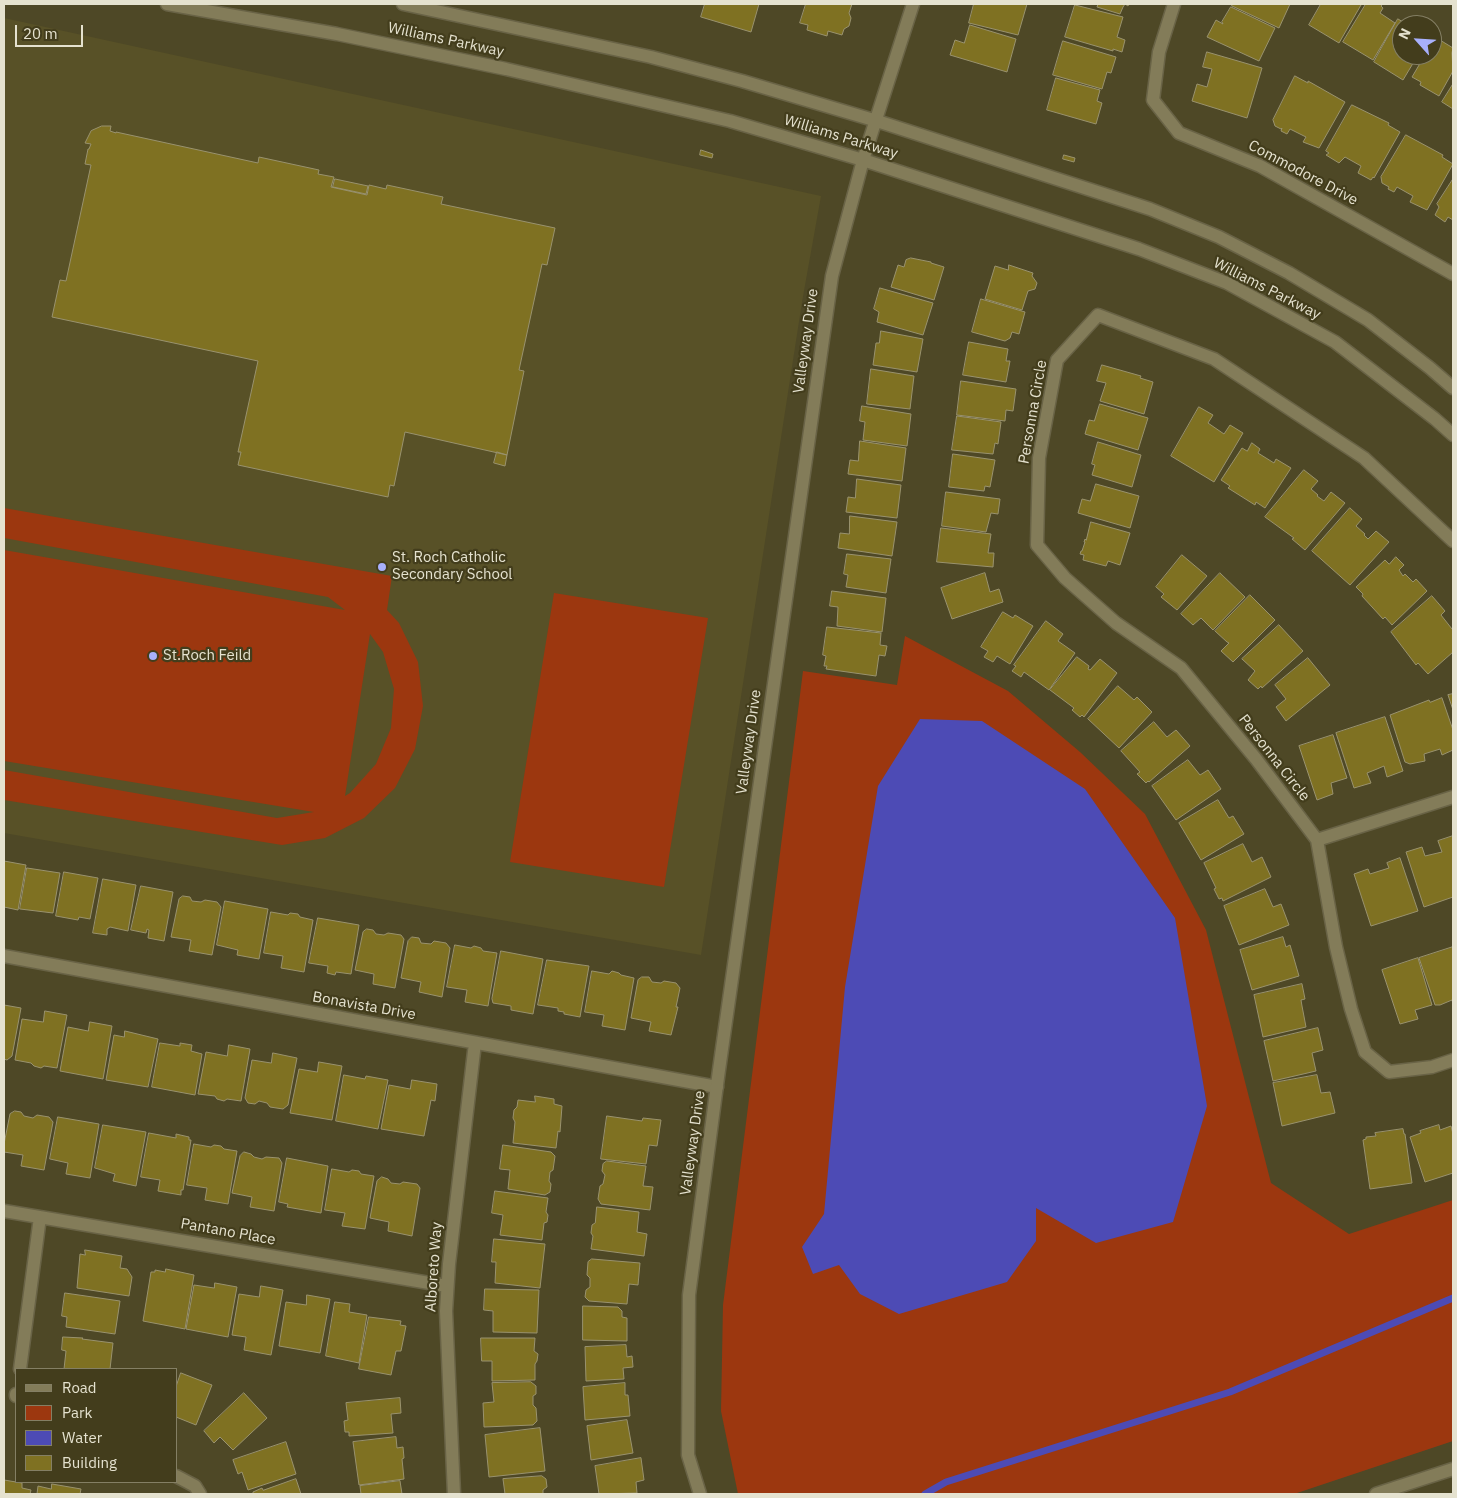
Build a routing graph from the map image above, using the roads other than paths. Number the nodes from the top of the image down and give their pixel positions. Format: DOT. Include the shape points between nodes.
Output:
graph roads {
  1 [pos="167,4"];
  2 [pos="403,4"];
  3 [pos="914,4"];
  4 [pos="1174,4"];
  5 [pos="877,121"];
  6 [pos="863,160"];
  7 [pos="1453,274"];
  8 [pos="1453,388"];
  9 [pos="1453,435"];
  10 [pos="1453,541"];
  11 [pos="1453,797"];
  12 [pos="1317,840"];
  13 [pos="4,956"];
  14 [pos="475,1043"];
  15 [pos="1453,1060"];
  16 [pos="718,1087"];
  17 [pos="4,1210"];
  18 [pos="40,1216"];
  19 [pos="447,1286"];
  20 [pos="20,1368"];
  21 [pos="1453,1470"];
  22 [pos="178,1477"];
  23 [pos="200,1494"];
  24 [pos="454,1494"];
  25 [pos="700,1494"];
  26 [pos="1376,1494"];
  1 -- 6 [label="street, Williams Parkway" via="337,34 506,69 730,121"];
  2 -- 5 [label="street, Williams Parkway" via="651,57"];
  3 -- 5 [label="street, Valleyway Drive"];
  4 -- 7 [label="street, Commodore Drive" via="1159,52 1153,100 1179,133 1260,166"];
  5 -- 6 [label="street, Valleyway Drive"];
  5 -- 8 [label="street, Williams Parkway" via="1150,209 1219,237 1289,273 1368,320"];
  6 -- 9 [label="street, Williams Parkway" via="1139,249 1227,283 1336,342"];
  6 -- 16 [label="street, Valleyway Drive" via="832,276"];
  10 -- 12 [label="street, Personna Circle" via="1364,458 1214,359 1098,316 1057,360 1040,458 1037,545 1065,578 1116,623 1181,668"];
  11 -- 12 [label="street"];
  12 -- 15 [label="street, Personna Circle" via="1336,947 1350,1008 1365,1052 1389,1072 1432,1067"];
  13 -- 14 [label="street, Bonavista Drive"];
  14 -- 16 [label="street, Bonavista Drive"];
  14 -- 19 [label="street, Alboreto Way"];
  16 -- 25 [label="street, Valleyway Drive" via="689,1295 688,1455"];
  17 -- 18 [label="street, Pantano Place"];
  18 -- 19 [label="street, Pantano Place"];
  18 -- 20 [label="street"];
  19 -- 24 [label="street, Alboreto Way"];
  21 -- 26 [label="street"];
  22 -- 23 [label="street" via="196,1486"];
}
